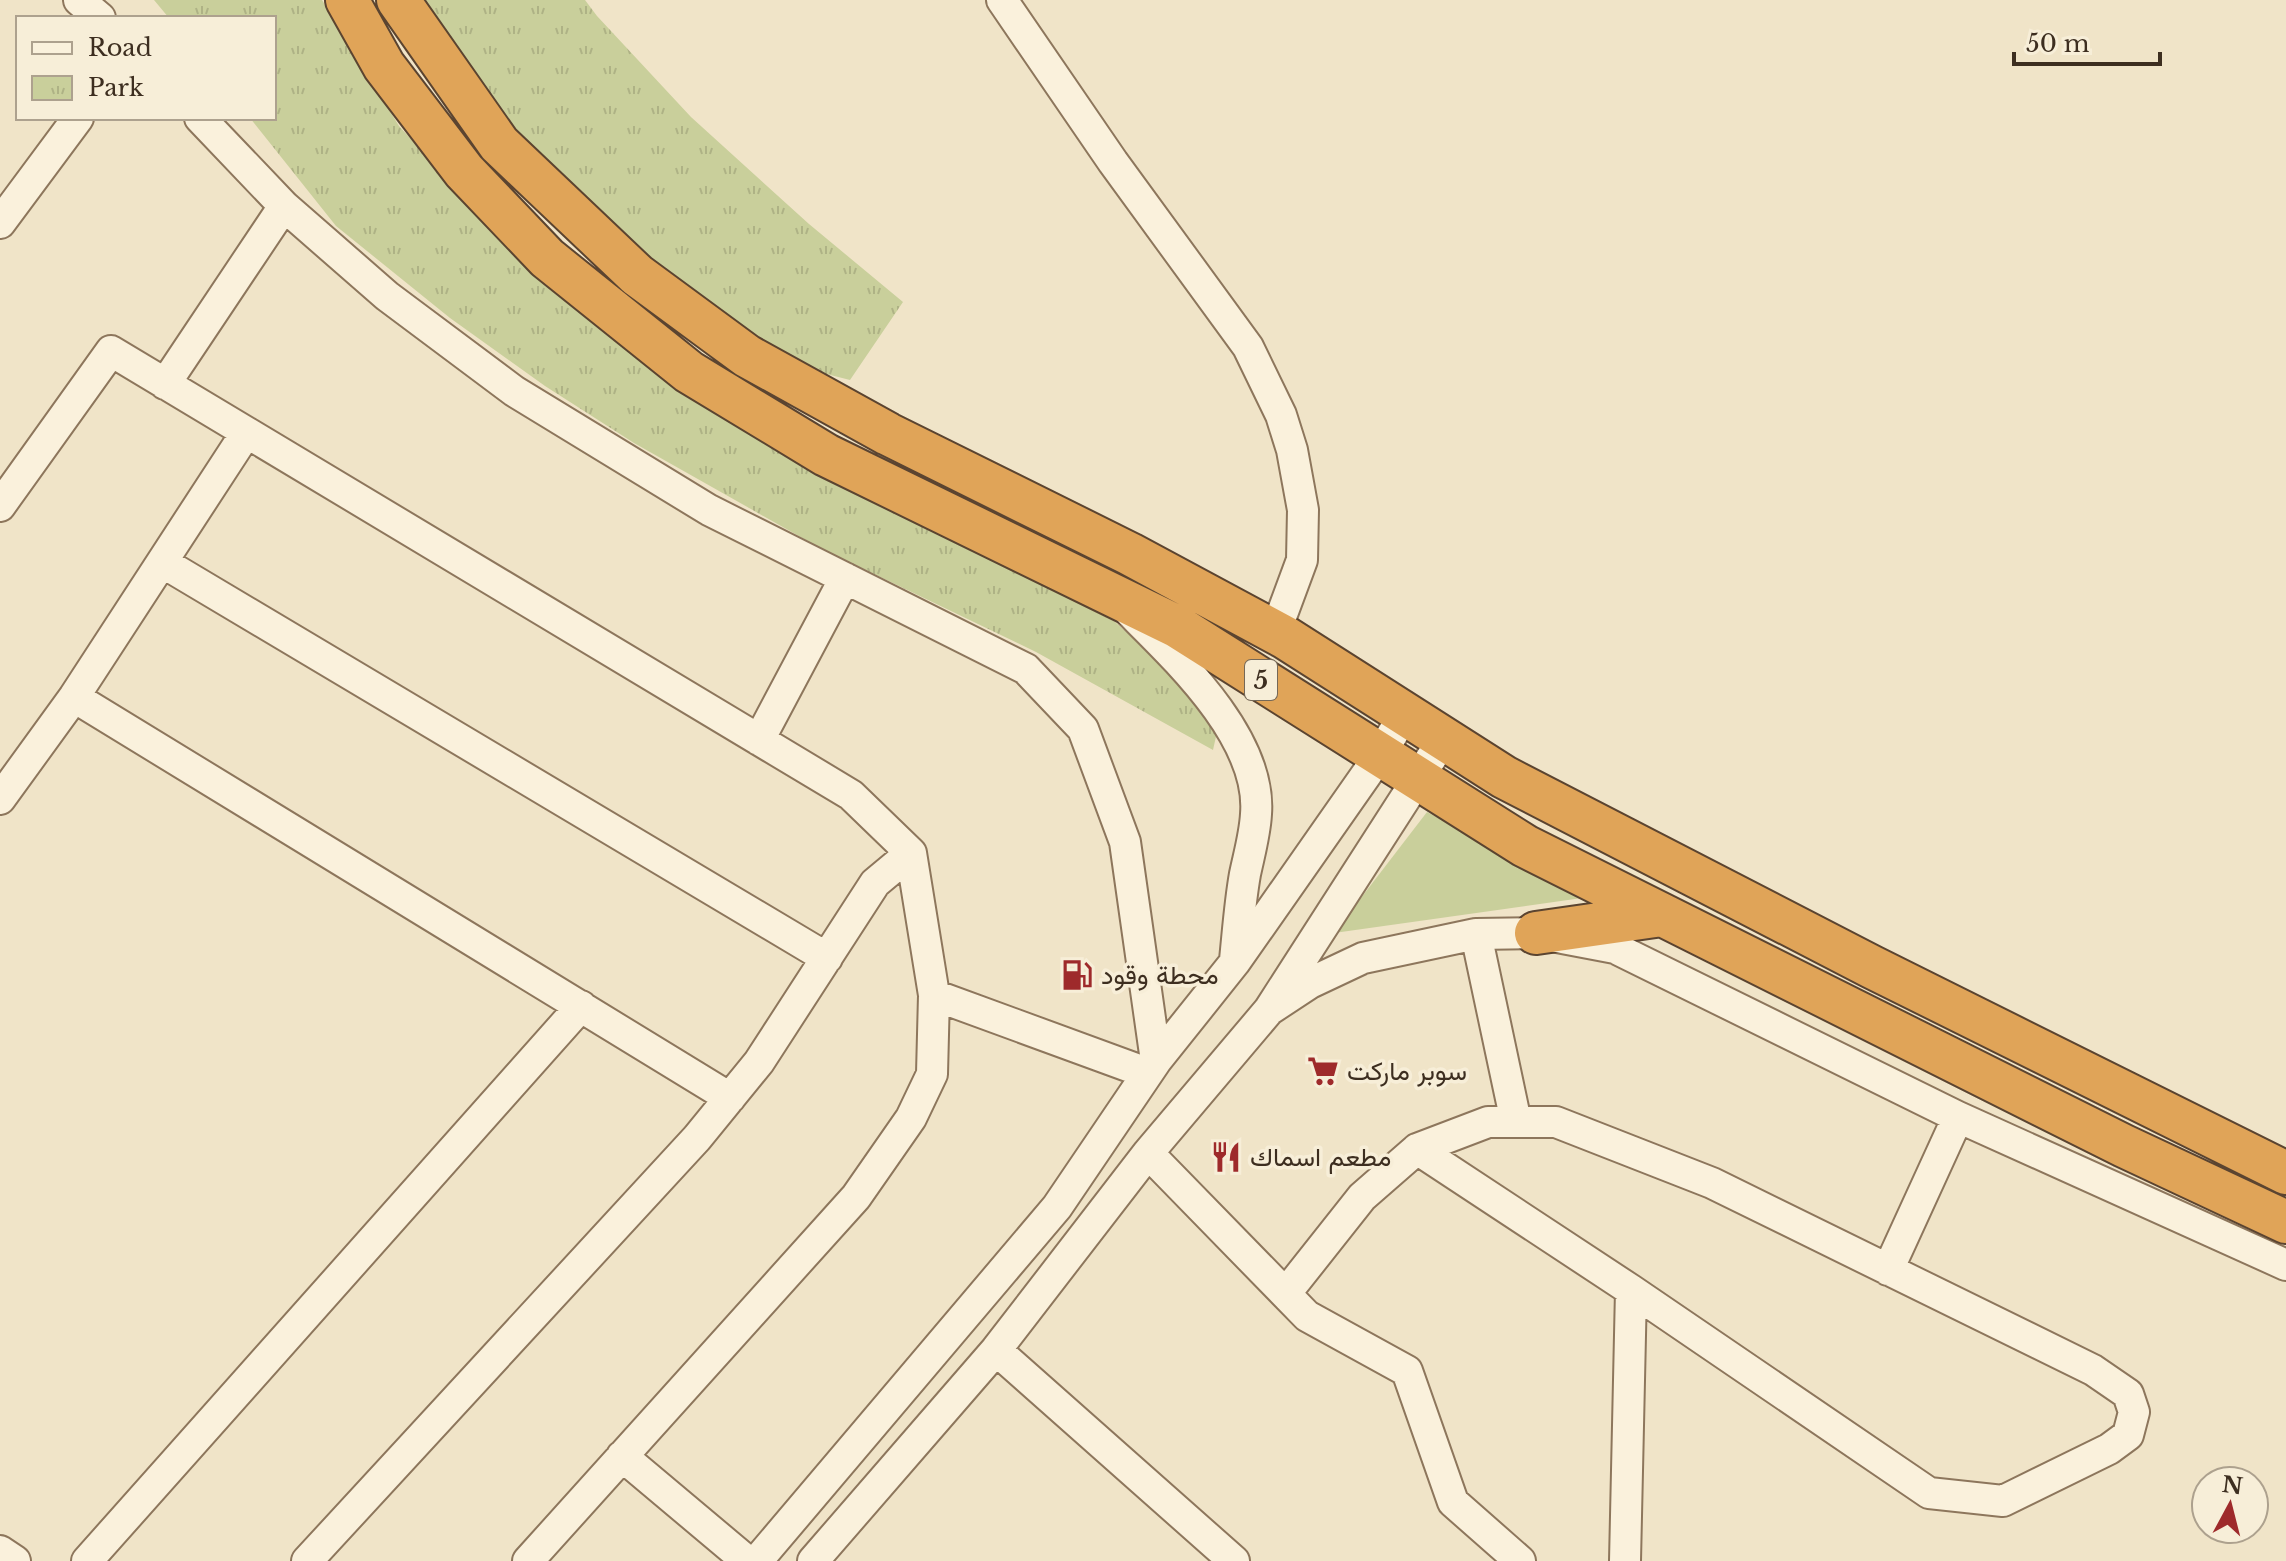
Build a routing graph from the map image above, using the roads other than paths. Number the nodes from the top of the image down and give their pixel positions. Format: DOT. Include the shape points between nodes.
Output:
graph roads {
  1 [pos="79,0"];
  2 [pos="347,0"];
  3 [pos="398,0"];
  4 [pos="1002,0"];
  5 [pos="98,16"];
  6 [pos="77,120"];
  7 [pos="202,120"];
  8 [pos="284,206"];
  9 [pos="0,223"];
  10 [pos="165,384"];
  11 [pos="246,433"];
  12 [pos="0,506"];
  13 [pos="162,562"];
  14 [pos="845,578"];
  15 [pos="1115,596"];
  16 [pos="1275,633"];
  17 [pos="74,697"];
  18 [pos="1405,713"];
  19 [pos="1444,738"];
  20 [pos="759,740"];
  21 [pos="1380,755"];
  22 [pos="1416,777"];
  23 [pos="0,799"];
  24 [pos="911,853"];
  25 [pos="1662,915"];
  26 [pos="1536,933"];
  27 [pos="1476,934"];
  28 [pos="827,958"];
  29 [pos="1235,962"];
  30 [pos="934,995"];
  31 [pos="581,1006"];
  32 [pos="1269,1010"];
  33 [pos="1151,1067"];
  34 [pos="730,1098"];
  35 [pos="1958,1117"];
  36 [pos="1516,1122"];
  37 [pos="1417,1149"];
  38 [pos="1148,1153"];
  39 [pos="2286,1173"];
  40 [pos="2286,1222"];
  41 [pos="2286,1265"];
  42 [pos="1888,1270"];
  43 [pos="1631,1290"];
  44 [pos="1286,1293"];
  45 [pos="957,1326"];
  46 [pos="992,1355"];
  47 [pos="622,1456"];
  48 [pos="0,1551"];
  49 [pos="15,1561"];
  50 [pos="87,1561"];
  51 [pos="307,1561"];
  52 [pos="528,1561"];
  53 [pos="747,1561"];
  54 [pos="757,1561"];
  55 [pos="813,1561"];
  56 [pos="1234,1561"];
  57 [pos="1520,1561"];
  58 [pos="1625,1561"];
  1 -- 5 [label="street"];
  2 -- 15 [label="highway, 5" via="384,66 464,171 547,258 689,372 826,455"];
  3 -- 16 [label="highway, 5" via="499,144 637,275 747,356"];
  4 -- 16 [label="street" via="1248,347 1281,415 1303,510 1302,560"];
  6 -- 9 [label="street"];
  7 -- 8 [label="street"];
  8 -- 10 [label="street"];
  8 -- 14 [label="street" via="387,296 514,391 709,510"];
  10 -- 11 [label="street"];
  10 -- 12 [label="street" via="111,351"];
  11 -- 13 [label="street"];
  11 -- 20 [label="street"];
  13 -- 17 [label="street"];
  13 -- 28 [label="street"];
  14 -- 20 [label="street"];
  14 -- 33 [label="street" via="1026,669 1083,729 1125,842"];
  15 -- 21 [label="highway, 5" via="1178,627"];
  15 -- 29 [label="street" via="1193,675 1230,727 1250,769 1257,812"];
  16 -- 18 [label="highway, 5"];
  17 -- 23 [label="street"];
  17 -- 31 [label="street"];
  18 -- 19 [label="highway, 5"];
  18 -- 21 [label="street"];
  19 -- 22 [label="street"];
  19 -- 39 [label="highway, 5" via="1504,777 1857,960"];
  20 -- 24 [label="street" via="851,795"];
  21 -- 22 [label="highway, 5"];
  21 -- 29 [label="street"];
  22 -- 25 [label="highway, 5" via="1525,846"];
  22 -- 32 [label="street"];
  24 -- 28 [label="street" via="875,883"];
  24 -- 30 [label="street"];
  25 -- 26 [label="highway"];
  25 -- 40 [label="highway, 5"];
  26 -- 27 [label="street"];
  26 -- 35 [label="street" via="1615,948"];
  27 -- 32 [label="street" via="1363,958"];
  27 -- 36 [label="street"];
  28 -- 34 [label="street"];
  29 -- 33 [label="street"];
  30 -- 33 [label="street"];
  30 -- 47 [label="street" via="932,1074 911,1118 856,1197"];
  31 -- 34 [label="street"];
  31 -- 50 [label="street"];
  32 -- 38 [label="street"];
  33 -- 45 [label="street" via="1057,1207"];
  34 -- 51 [label="street"];
  35 -- 41 [label="street"];
  35 -- 42 [label="street"];
  36 -- 37 [label="street" via="1488,1122"];
  36 -- 42 [label="street" via="1556,1122 1712,1183"];
  37 -- 43 [label="street"];
  37 -- 44 [label="street" via="1362,1197"];
  38 -- 44 [label="street"];
  38 -- 46 [label="street"];
  42 -- 43 [label="street" via="2093,1370 2128,1394 2134,1412 2128,1435 2003,1501 1929,1493"];
  43 -- 58 [label="street"];
  44 -- 57 [label="street" via="1307,1316 1407,1371 1453,1502"];
  45 -- 46 [label="street"];
  45 -- 54 [label="street"];
  46 -- 55 [label="street"];
  46 -- 56 [label="street"];
  47 -- 52 [label="street"];
  47 -- 53 [label="street"];
  48 -- 49 [label="street"];
}
